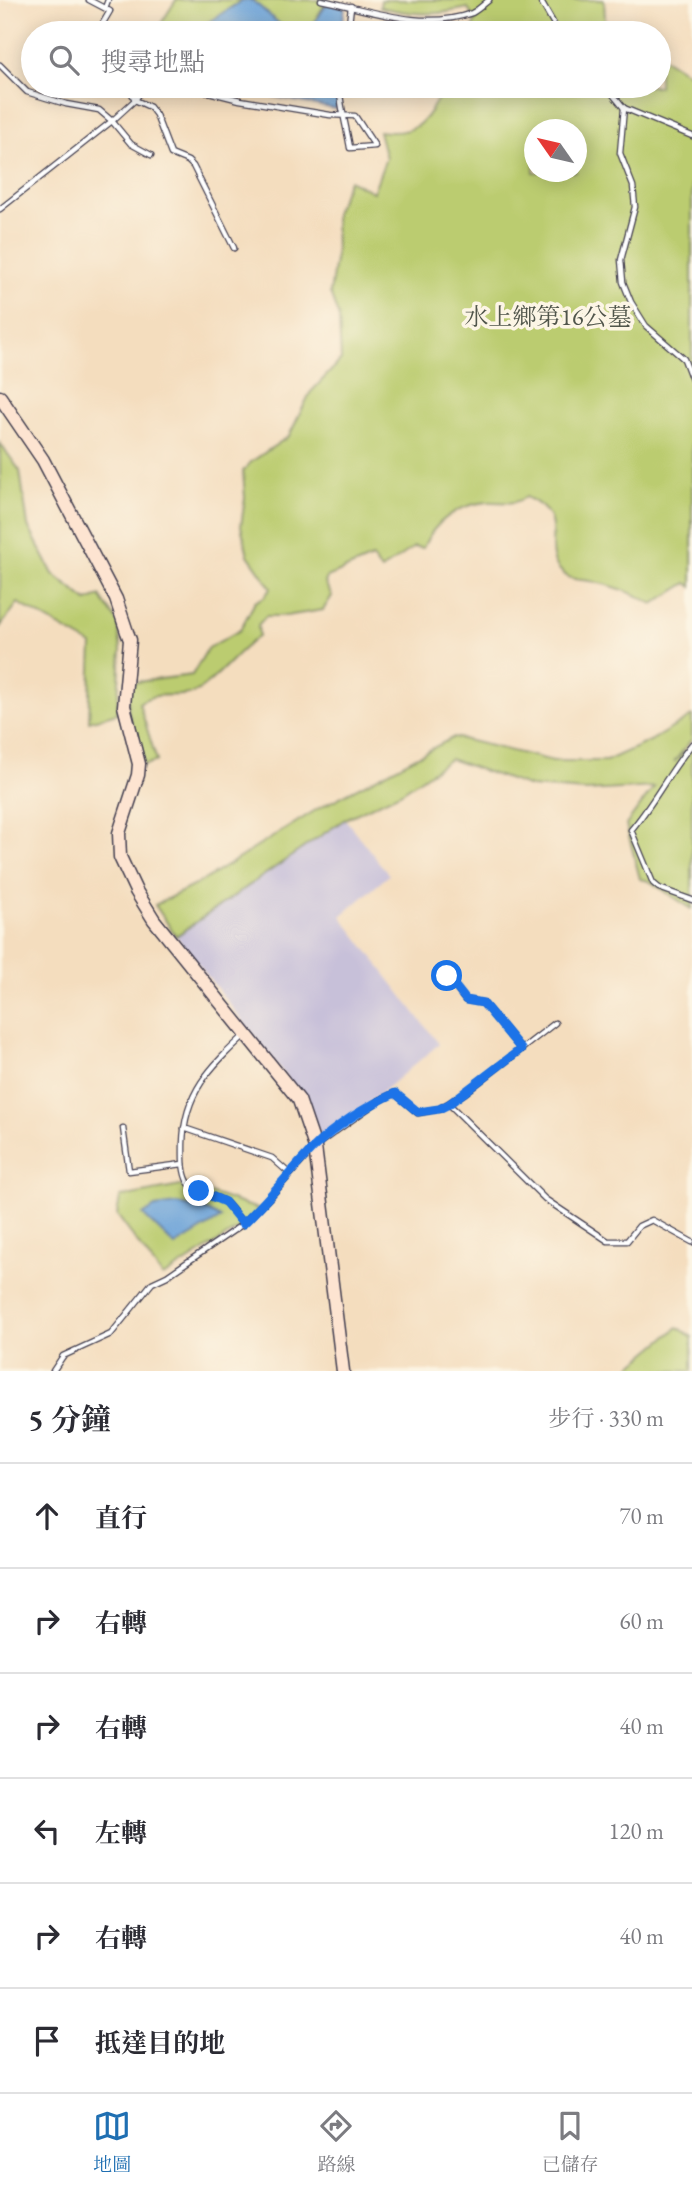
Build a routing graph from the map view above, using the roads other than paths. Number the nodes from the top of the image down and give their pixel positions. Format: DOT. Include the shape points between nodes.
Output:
graph roads {
  1 [pos="89,0"];
  2 [pos="107,0"];
  3 [pos="321,0"];
  4 [pos="489,0"];
  5 [pos="540,0"];
  6 [pos="352,6"];
  7 [pos="104,8"];
  8 [pos="104,21"];
  9 [pos="350,21"];
  10 [pos="552,21"];
  11 [pos="0,65"];
  12 [pos="21,86"];
  13 [pos="46,98"];
  14 [pos="232,98"];
  15 [pos="341,98"];
  16 [pos="616,98"];
  17 [pos="135,100"];
  18 [pos="624,108"];
  19 [pos="345,114"];
  20 [pos="112,121"];
  21 [pos="692,136"];
  22 [pos="151,155"];
  23 [pos="0,209"];
  24 [pos="234,248"];
  25 [pos="692,380"];
  26 [pos="0,397"];
  27 [pos="692,744"];
  28 [pos="692,901"];
  29 [pos="447,976"];
  30 [pos="555,1023"];
  31 [pos="246,1034"];
  32 [pos="521,1049"];
  33 [pos="449,1104"];
  34 [pos="123,1128"];
  35 [pos="184,1128"];
  36 [pos="315,1146"];
  37 [pos="183,1164"];
  38 [pos="290,1175"];
  39 [pos="243,1224"];
  40 [pos="692,1242"];
  41 [pos="53,1371"];
  42 [pos="343,1371"];
  1 -- 7 [label="lane"];
  2 -- 7 [label="lane"];
  3 -- 6 [label="lane"];
  4 -- 6 [label="lane" via="473,12 413,20"];
  5 -- 10 [label="lane"];
  6 -- 9 [label="lane"];
  7 -- 8 [label="lane" via="110,11"];
  11 -- 12 [label="lane"];
  13 -- 20 [label="lane" via="99,110"];
  14 -- 19 [label="lane" via="330,116"];
  15 -- 19 [label="lane"];
  16 -- 18 [label="lane"];
  17 -- 20 [label="lane"];
  17 -- 24 [label="lane" via="150,107 156,116 171,154 193,166"];
  18 -- 21 [label="lane"];
  18 -- 25 [label="lane" via="620,153 633,186 635,207 621,260 623,282 646,326 684,359"];
  19 -- 19 [label="lane" via="355,116 375,146 350,148"];
  20 -- 22 [label="lane" via="131,144"];
  20 -- 23 [label="lane"];
  26 -- 31 [label="street" via="43,460 116,599 130,640 124,706 139,764 119,833 120,857 154,920"];
  27 -- 28 [label="lane" via="631,831 653,883"];
  29 -- 32 [label="lane" via="466,1000 483,1003"];
  30 -- 32 [label="lane"];
  31 -- 35 [label="lane" via="212,1066 197,1088"];
  31 -- 36 [label="street" via="299,1100"];
  32 -- 33 [label="lane"];
  33 -- 36 [label="lane" via="418,1112 395,1093"];
  33 -- 40 [label="lane" via="545,1199 608,1241 627,1241 639,1226 652,1220"];
  34 -- 37 [label="lane" via="129,1171"];
  35 -- 37 [label="lane"];
  35 -- 38 [label="lane" via="272,1158"];
  36 -- 38 [label="lane"];
  36 -- 42 [label="street"];
  37 -- 39 [label="lane" via="189,1183 225,1202"];
  38 -- 39 [label="lane"];
  39 -- 41 [label="lane" via="152,1283 110,1334 63,1356"];
}
